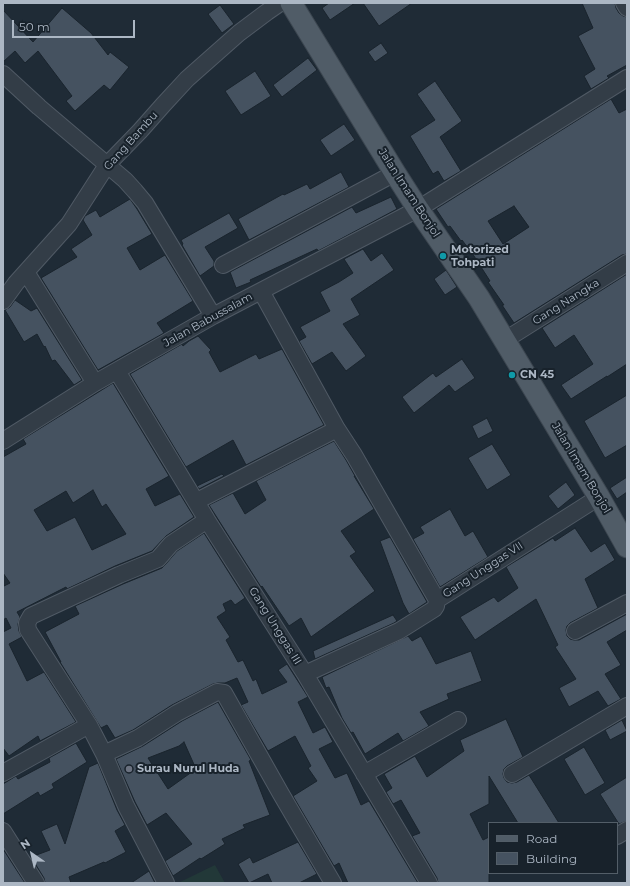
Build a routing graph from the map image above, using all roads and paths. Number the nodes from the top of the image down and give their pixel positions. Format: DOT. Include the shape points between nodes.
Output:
graph roads {
  1 [pos="280,3"];
  2 [pos="291,3"];
  3 [pos="624,3"];
  4 [pos="627,8"];
  5 [pos="3,74"];
  6 [pos="627,78"];
  7 [pos="107,166"];
  8 [pos="395,172"];
  9 [pos="418,209"];
  10 [pos="627,263"];
  11 [pos="224,265"];
  12 [pos="26,272"];
  13 [pos="261,291"];
  14 [pos="3,301"];
  15 [pos="213,316"];
  16 [pos="504,340"];
  17 [pos="117,371"];
  18 [pos="95,384"];
  19 [pos="337,429"];
  20 [pos="3,441"];
  21 [pos="598,497"];
  22 [pos="196,502"];
  23 [pos="207,520"];
  24 [pos="627,547"];
  25 [pos="437,600"];
  26 [pos="627,603"];
  27 [pos="575,631"];
  28 [pos="305,674"];
  29 [pos="627,706"];
  30 [pos="458,720"];
  31 [pos="89,725"];
  32 [pos="104,754"];
  33 [pos="3,773"];
  34 [pos="364,774"];
  35 [pos="512,774"];
  36 [pos="627,830"];
  37 [pos="3,831"];
  38 [pos="618,835"];
  39 [pos="36,883"];
  40 [pos="166,883"];
  41 [pos="334,883"];
  42 [pos="429,883"];
  1 -- 7 [label="street, Gang Bambu" via="239,33 192,75"];
  2 -- 8 [label="main road, Jalan Imam Bonjol"];
  3 -- 4 [label="street"];
  5 -- 7 [label="street"];
  6 -- 9 [label="street, Jalan Babussalam"];
  7 -- 12 [label="street, Gang Bambu" via="69,224"];
  7 -- 15 [label="street" via="125,180 145,203"];
  8 -- 9 [label="main road, Jalan Imam Bonjol"];
  8 -- 11 [label="street"];
  9 -- 13 [label="street, Jalan Babussalam"];
  9 -- 16 [label="main road, Jalan Imam Bonjol" via="479,298"];
  10 -- 16 [label="street, Gang Nangka"];
  12 -- 14 [label="street, Gang Bambu"];
  12 -- 18 [label="street"];
  13 -- 15 [label="street, Jalan Babussalam"];
  13 -- 19 [label="street"];
  15 -- 17 [label="street, Jalan Babussalam"];
  16 -- 21 [label="main road, Jalan Imam Bonjol"];
  17 -- 18 [label="street, Jalan Babussalam"];
  17 -- 22 [label="street, Gang Unggas III"];
  18 -- 20 [label="street, Jalan Babussalam"];
  19 -- 22 [label="street"];
  19 -- 25 [label="street"];
  21 -- 24 [label="main road, Jalan Imam Bonjol"];
  21 -- 25 [label="street, Gang Unggas VII"];
  22 -- 23 [label="street, Gang Unggas III"];
  23 -- 28 [label="street, Gang Unggas III"];
  23 -- 31 [label="street" via="171,544 158,558 31,616 27,623 28,630"];
  25 -- 28 [label="street, Gang Unggas VII" via="434,609 399,631"];
  26 -- 27 [label="street"];
  28 -- 34 [label="street, Gang Unggas III"];
  29 -- 35 [label="street"];
  30 -- 34 [label="street"];
  31 -- 32 [label="street"];
  31 -- 33 [label="street"];
  32 -- 40 [label="street" via="126,806"];
  32 -- 41 [label="street" via="138,738 199,701 218,692 224,693"];
  34 -- 42 [label="street, Gang Unggas III"];
  36 -- 38 [label="street"];
  37 -- 39 [label="street"];
}
